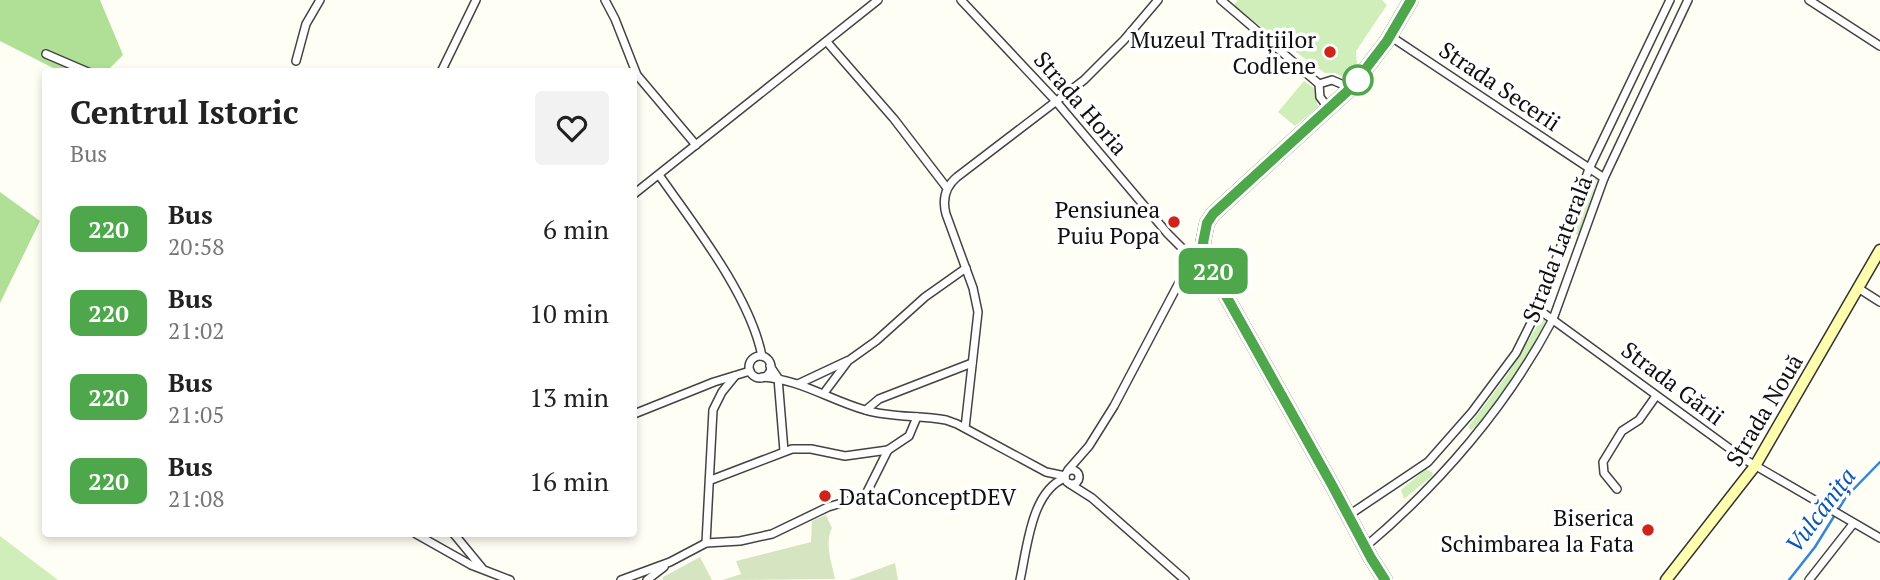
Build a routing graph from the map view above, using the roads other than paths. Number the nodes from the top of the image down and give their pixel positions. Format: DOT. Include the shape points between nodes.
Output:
graph roads {
  1 [pos="320,0"];
  2 [pos="476,0"];
  3 [pos="605,0"];
  4 [pos="878,0"];
  5 [pos="961,0"];
  6 [pos="1158,0"];
  7 [pos="1221,0"];
  8 [pos="1411,0"];
  9 [pos="1670,0"];
  10 [pos="1688,0"];
  11 [pos="1809,0"];
  12 [pos="1390,36"];
  13 [pos="827,42"];
  14 [pos="1880,46"];
  15 [pos="46,54"];
  16 [pos="296,61"];
  17 [pos="79,68"];
  18 [pos="443,68"];
  19 [pos="633,68"];
  20 [pos="637,76"];
  21 [pos="1320,84"];
  22 [pos="1351,88"];
  23 [pos="1057,103"];
  24 [pos="1329,109"];
  25 [pos="696,145"];
  26 [pos="1589,169"];
  27 [pos="659,175"];
  28 [pos="1604,178"];
  29 [pos="947,188"];
  30 [pos="637,192"];
  31 [pos="1204,250"];
  32 [pos="1880,250"];
  33 [pos="1192,258"];
  34 [pos="966,268"];
  35 [pos="1858,288"];
  36 [pos="1880,302"];
  37 [pos="1538,309"];
  38 [pos="1553,319"];
  39 [pos="762,356"];
  40 [pos="848,361"];
  41 [pos="972,363"];
  42 [pos="770,366"];
  43 [pos="750,371"];
  44 [pos="735,376"];
  45 [pos="762,377"];
  46 [pos="778,378"];
  47 [pos="798,384"];
  48 [pos="824,393"];
  49 [pos="1656,396"];
  50 [pos="866,410"];
  51 [pos="637,413"];
  52 [pos="918,417"];
  53 [pos="965,428"];
  54 [pos="1457,429"];
  55 [pos="1471,440"];
  56 [pos="888,450"];
  57 [pos="784,451"];
  58 [pos="1085,452"];
  59 [pos="1428,462"];
  60 [pos="1755,466"];
  61 [pos="1440,474"];
  62 [pos="1079,476"];
  63 [pos="1067,477"];
  64 [pos="711,480"];
  65 [pos="1617,489"];
  66 [pos="1093,498"];
  67 [pos="1349,515"];
  68 [pos="1853,524"];
  69 [pos="422,537"];
  70 [pos="456,537"];
  71 [pos="1880,538"];
  72 [pos="706,543"];
  73 [pos="1364,547"];
  74 [pos="670,562"];
  75 [pos="484,571"];
  76 [pos="510,580"];
  77 [pos="621,580"];
  78 [pos="647,580"];
  79 [pos="1020,580"];
  80 [pos="1185,580"];
  81 [pos="1385,580"];
  82 [pos="1666,580"];
  83 [pos="1809,580"];
  1 -- 16 [label="street" via="306,24"];
  2 -- 18 [label="street"];
  3 -- 19 [label="street"];
  4 -- 13 [label="street"];
  5 -- 23 [label="street, Strada Horia"];
  6 -- 23 [label="street"];
  7 -- 21 [label="street"];
  8 -- 12 [label="highway"];
  9 -- 26 [label="street, Strada Laterală"];
  10 -- 28 [label="street, Strada Laterală"];
  11 -- 14 [label="street"];
  12 -- 22 [label="highway"];
  12 -- 26 [label="street, Strada Secerii"];
  13 -- 25 [label="street"];
  13 -- 29 [label="street"];
  15 -- 17 [label="street"];
  20 -- 25 [label="street"];
  21 -- 22 [label="street" via="1332,79"];
  21 -- 24 [label="street" via="1320,97"];
  22 -- 24 [label="highway"];
  23 -- 29 [label="street"];
  23 -- 33 [label="street, Strada Horia"];
  24 -- 31 [label="highway" via="1213,214 1205,230"];
  25 -- 27 [label="street"];
  26 -- 28 [label="street, Strada Secerii"];
  26 -- 37 [label="street, Strada Laterală"];
  27 -- 30 [label="street"];
  27 -- 39 [label="street" via="737,292"];
  28 -- 38 [label="street, Strada Laterală"];
  29 -- 34 [label="street" via="944,209"];
  31 -- 33 [label="street"];
  31 -- 67 [label="highway"];
  32 -- 35 [label="main road, Strada Nouă"];
  33 -- 58 [label="street" via="1125,387"];
  34 -- 40 [label="street"];
  34 -- 41 [label="street" via="978,312"];
  35 -- 36 [label="street"];
  35 -- 60 [label="main road, Strada Nouă"];
  37 -- 38 [label="street, Strada Gării"];
  37 -- 54 [label="street, Strada Laterală" via="1508,364"];
  38 -- 49 [label="street, Strada Gării"];
  38 -- 55 [label="street, Strada Laterală" via="1514,385"];
  39 -- 42 [label="street"];
  39 -- 43 [label="street" via="751,361"];
  40 -- 47 [label="street"];
  40 -- 48 [label="street"];
  41 -- 50 [label="street" via="879,398"];
  41 -- 53 [label="street"];
  42 -- 45 [label="street"];
  42 -- 46 [label="street"];
  43 -- 44 [label="street"];
  43 -- 45 [label="street"];
  44 -- 51 [label="street"];
  44 -- 64 [label="street" via="713,410"];
  45 -- 46 [label="street"];
  46 -- 47 [label="street"];
  46 -- 57 [label="street"];
  47 -- 48 [label="street"];
  48 -- 50 [label="street"];
  49 -- 60 [label="street, Strada Gării"];
  49 -- 65 [label="street" via="1639,421 1622,430 1603,461 1604,473"];
  50 -- 52 [label="street"];
  52 -- 53 [label="street"];
  52 -- 56 [label="street" via="905,440"];
  53 -- 63 [label="street" via="1038,468"];
  54 -- 55 [label="street"];
  54 -- 59 [label="street, Strada Laterală"];
  55 -- 61 [label="street, Strada Laterală"];
  56 -- 57 [label="street" via="845,456 811,449"];
  56 -- 72 [label="street" via="865,496 772,534"];
  57 -- 64 [label="street"];
  58 -- 62 [label="street"];
  58 -- 63 [label="street"];
  59 -- 61 [label="street"];
  59 -- 67 [label="street, Strada Laterală"];
  60 -- 68 [label="street, Strada Gării"];
  60 -- 82 [label="main road, Strada Nouă"];
  61 -- 73 [label="street, Strada Laterală"];
  62 -- 63 [label="street" via="1074,470"];
  62 -- 63 [label="street" via="1075,483"];
  62 -- 66 [label="street"];
  63 -- 66 [label="street"];
  63 -- 79 [label="street" via="1051,487 1034,516"];
  64 -- 72 [label="street"];
  66 -- 80 [label="street"];
  67 -- 73 [label="highway"];
  68 -- 71 [label="street, Strada Gării"];
  68 -- 83 [label="street"];
  69 -- 75 [label="street"];
  70 -- 75 [label="street"];
  72 -- 74 [label="street"];
  73 -- 81 [label="highway"];
  74 -- 77 [label="street"];
  74 -- 78 [label="street"];
  75 -- 76 [label="street"];
}
